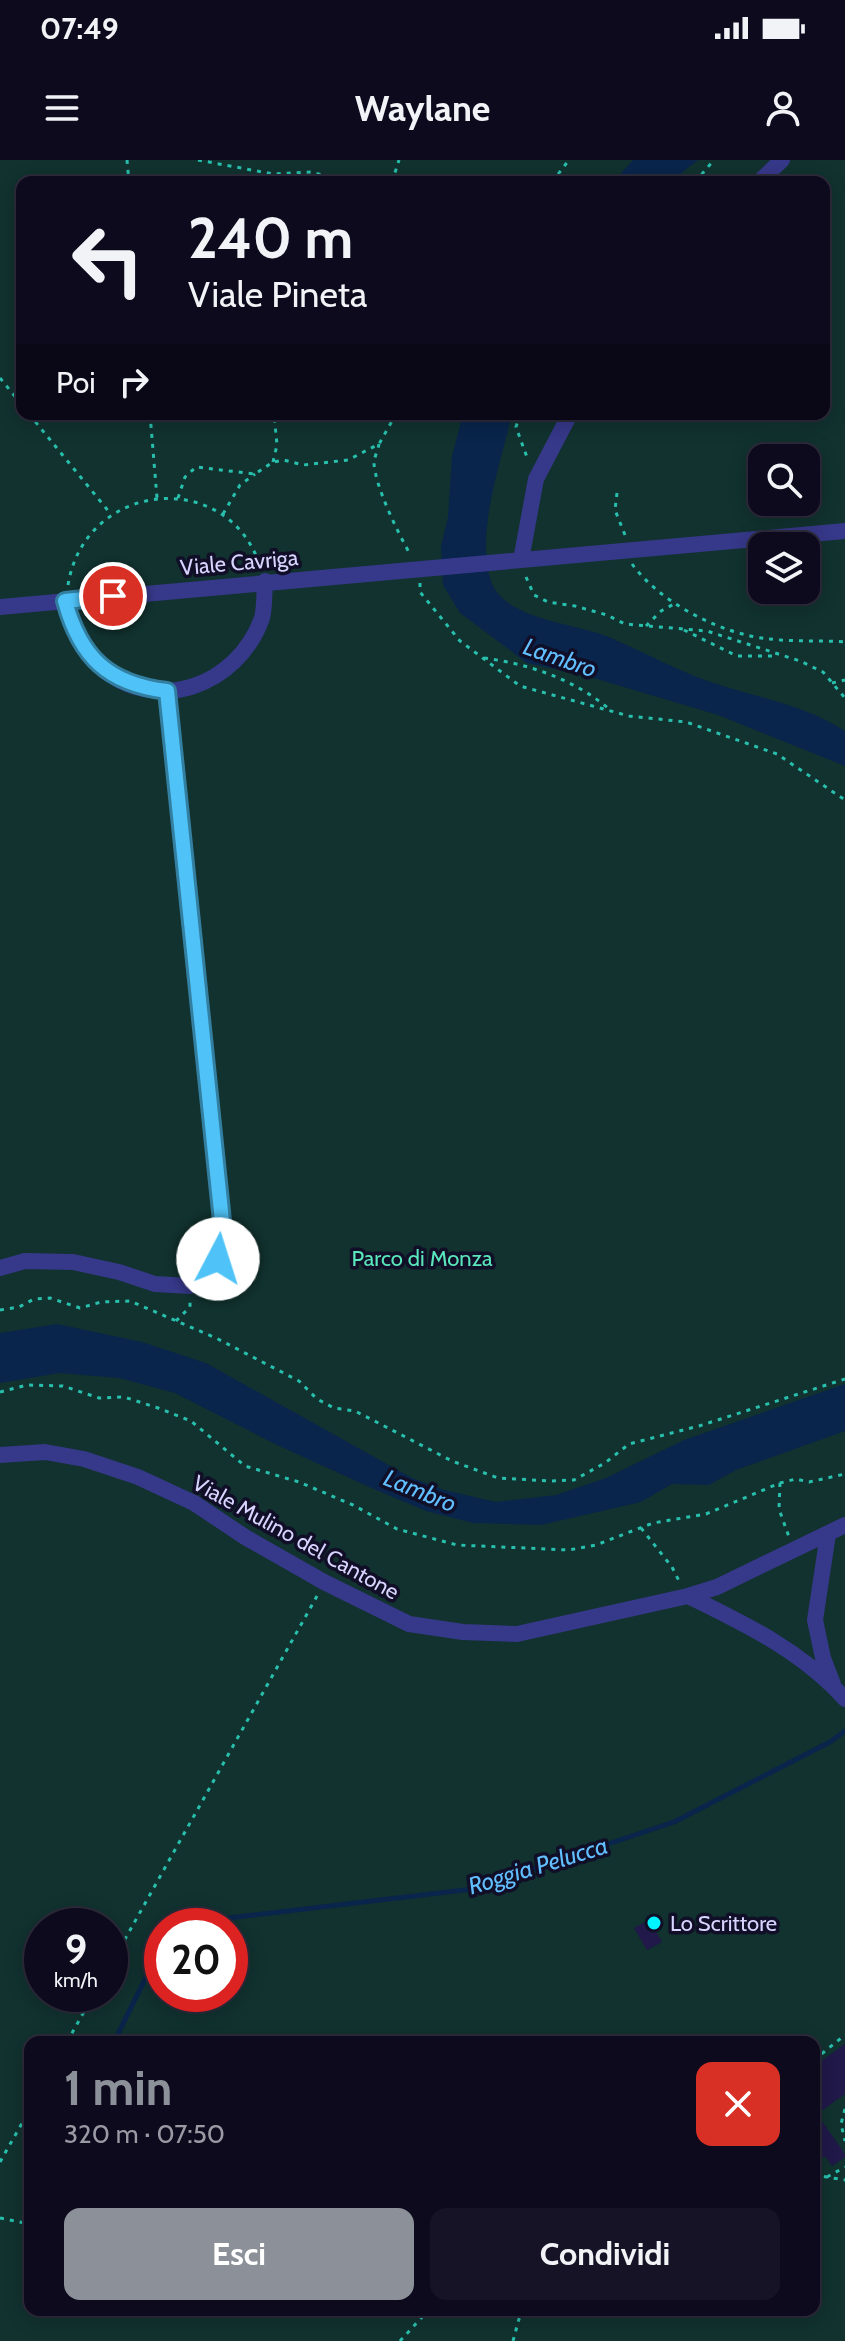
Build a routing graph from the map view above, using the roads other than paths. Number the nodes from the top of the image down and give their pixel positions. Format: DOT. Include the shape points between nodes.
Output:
graph roads {
  1 [pos="782,160"];
  2 [pos="765,176"];
  3 [pos="567,420"];
  4 [pos="845,531"];
  5 [pos="521,560"];
  6 [pos="265,581"];
  7 [pos="65,601"];
  8 [pos="0,607"];
  9 [pos="167,691"];
  10 [pos="0,1268"];
  11 [pos="0,1455"];
  12 [pos="845,1525"];
  13 [pos="828,1534"];
  14 [pos="688,1596"];
  15 [pos="833,1686"];
  16 [pos="845,1699"];
  1 -- 2 [label="lane"];
  3 -- 5 [label="lane" via="536,479"];
  4 -- 5 [label="lane"];
  5 -- 6 [label="lane, Viale Cavriga"];
  6 -- 7 [label="lane, Viale Cavriga"];
  6 -- 9 [label="lane" via="263,614 250,645 209,680"];
  7 -- 8 [label="lane, Viale Cavriga"];
  7 -- 9 [label="lane" via="82,646 99,665 119,680"];
  9 -- 10 [label="lane" via="222,1221 218,1259 190,1286 155,1284 73,1262 25,1261"];
  11 -- 14 [label="lane, Viale Mulino del Cantone" via="45,1452 138,1477 409,1624 517,1634"];
  12 -- 13 [label="lane, Viale Mulino del Cantone"];
  13 -- 14 [label="lane, Viale Mulino del Cantone"];
  13 -- 15 [label="lane" via="815,1620"];
  14 -- 15 [label="lane" via="772,1639"];
  15 -- 16 [label="lane"];
}
